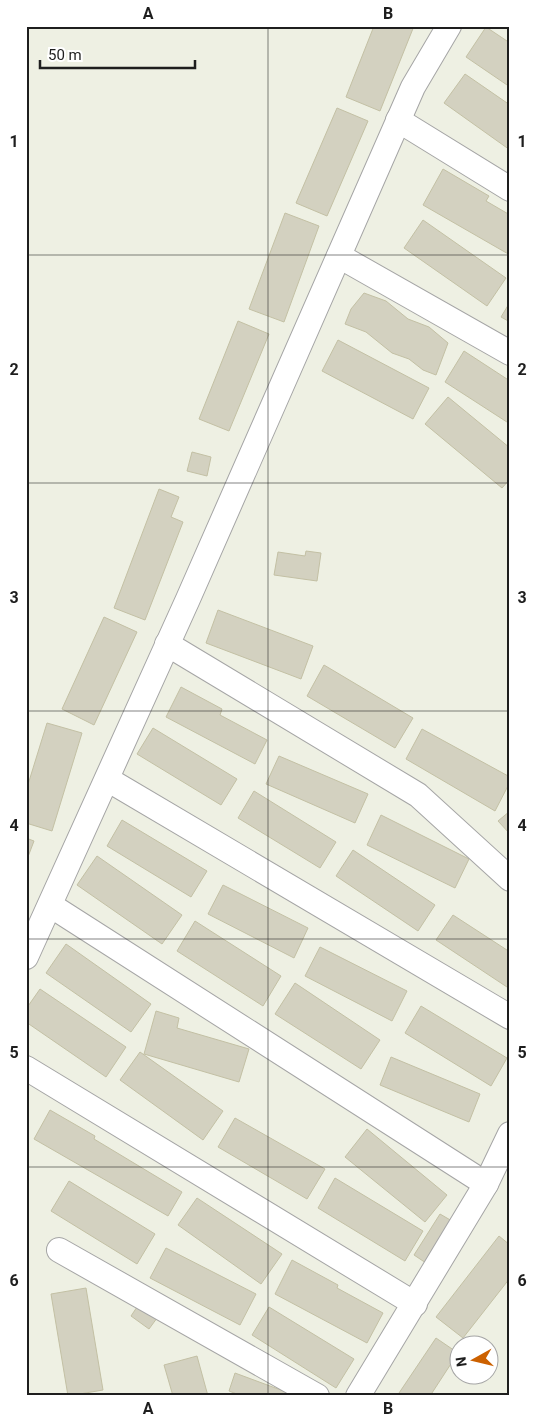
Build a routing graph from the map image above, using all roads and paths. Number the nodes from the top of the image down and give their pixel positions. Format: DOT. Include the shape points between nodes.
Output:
graph roads {
  1 [pos="450,26"];
  2 [pos="398,120"];
  3 [pos="510,189"];
  4 [pos="339,256"];
  5 [pos="510,353"];
  6 [pos="167,644"];
  7 [pos="107,779"];
  8 [pos="510,878"];
  9 [pos="50,905"];
  10 [pos="26,957"];
  11 [pos="510,1017"];
  12 [pos="26,1068"];
  13 [pos="510,1134"];
  14 [pos="486,1184"];
  15 [pos="59,1250"];
  16 [pos="414,1304"];
  17 [pos="317,1396"];
  18 [pos="358,1396"];
  1 -- 2 [label="street" via="413,87"];
  2 -- 3 [label="street"];
  2 -- 4 [label="street"];
  4 -- 5 [label="street"];
  4 -- 6 [label="street"];
  6 -- 7 [label="street"];
  6 -- 8 [label="street" via="418,795"];
  7 -- 9 [label="street"];
  7 -- 11 [label="street"];
  9 -- 10 [label="street"];
  9 -- 14 [label="street"];
  12 -- 16 [label="street"];
  13 -- 14 [label="street"];
  14 -- 16 [label="street"];
  15 -- 17 [label="street"];
  16 -- 18 [label="street"];
}
